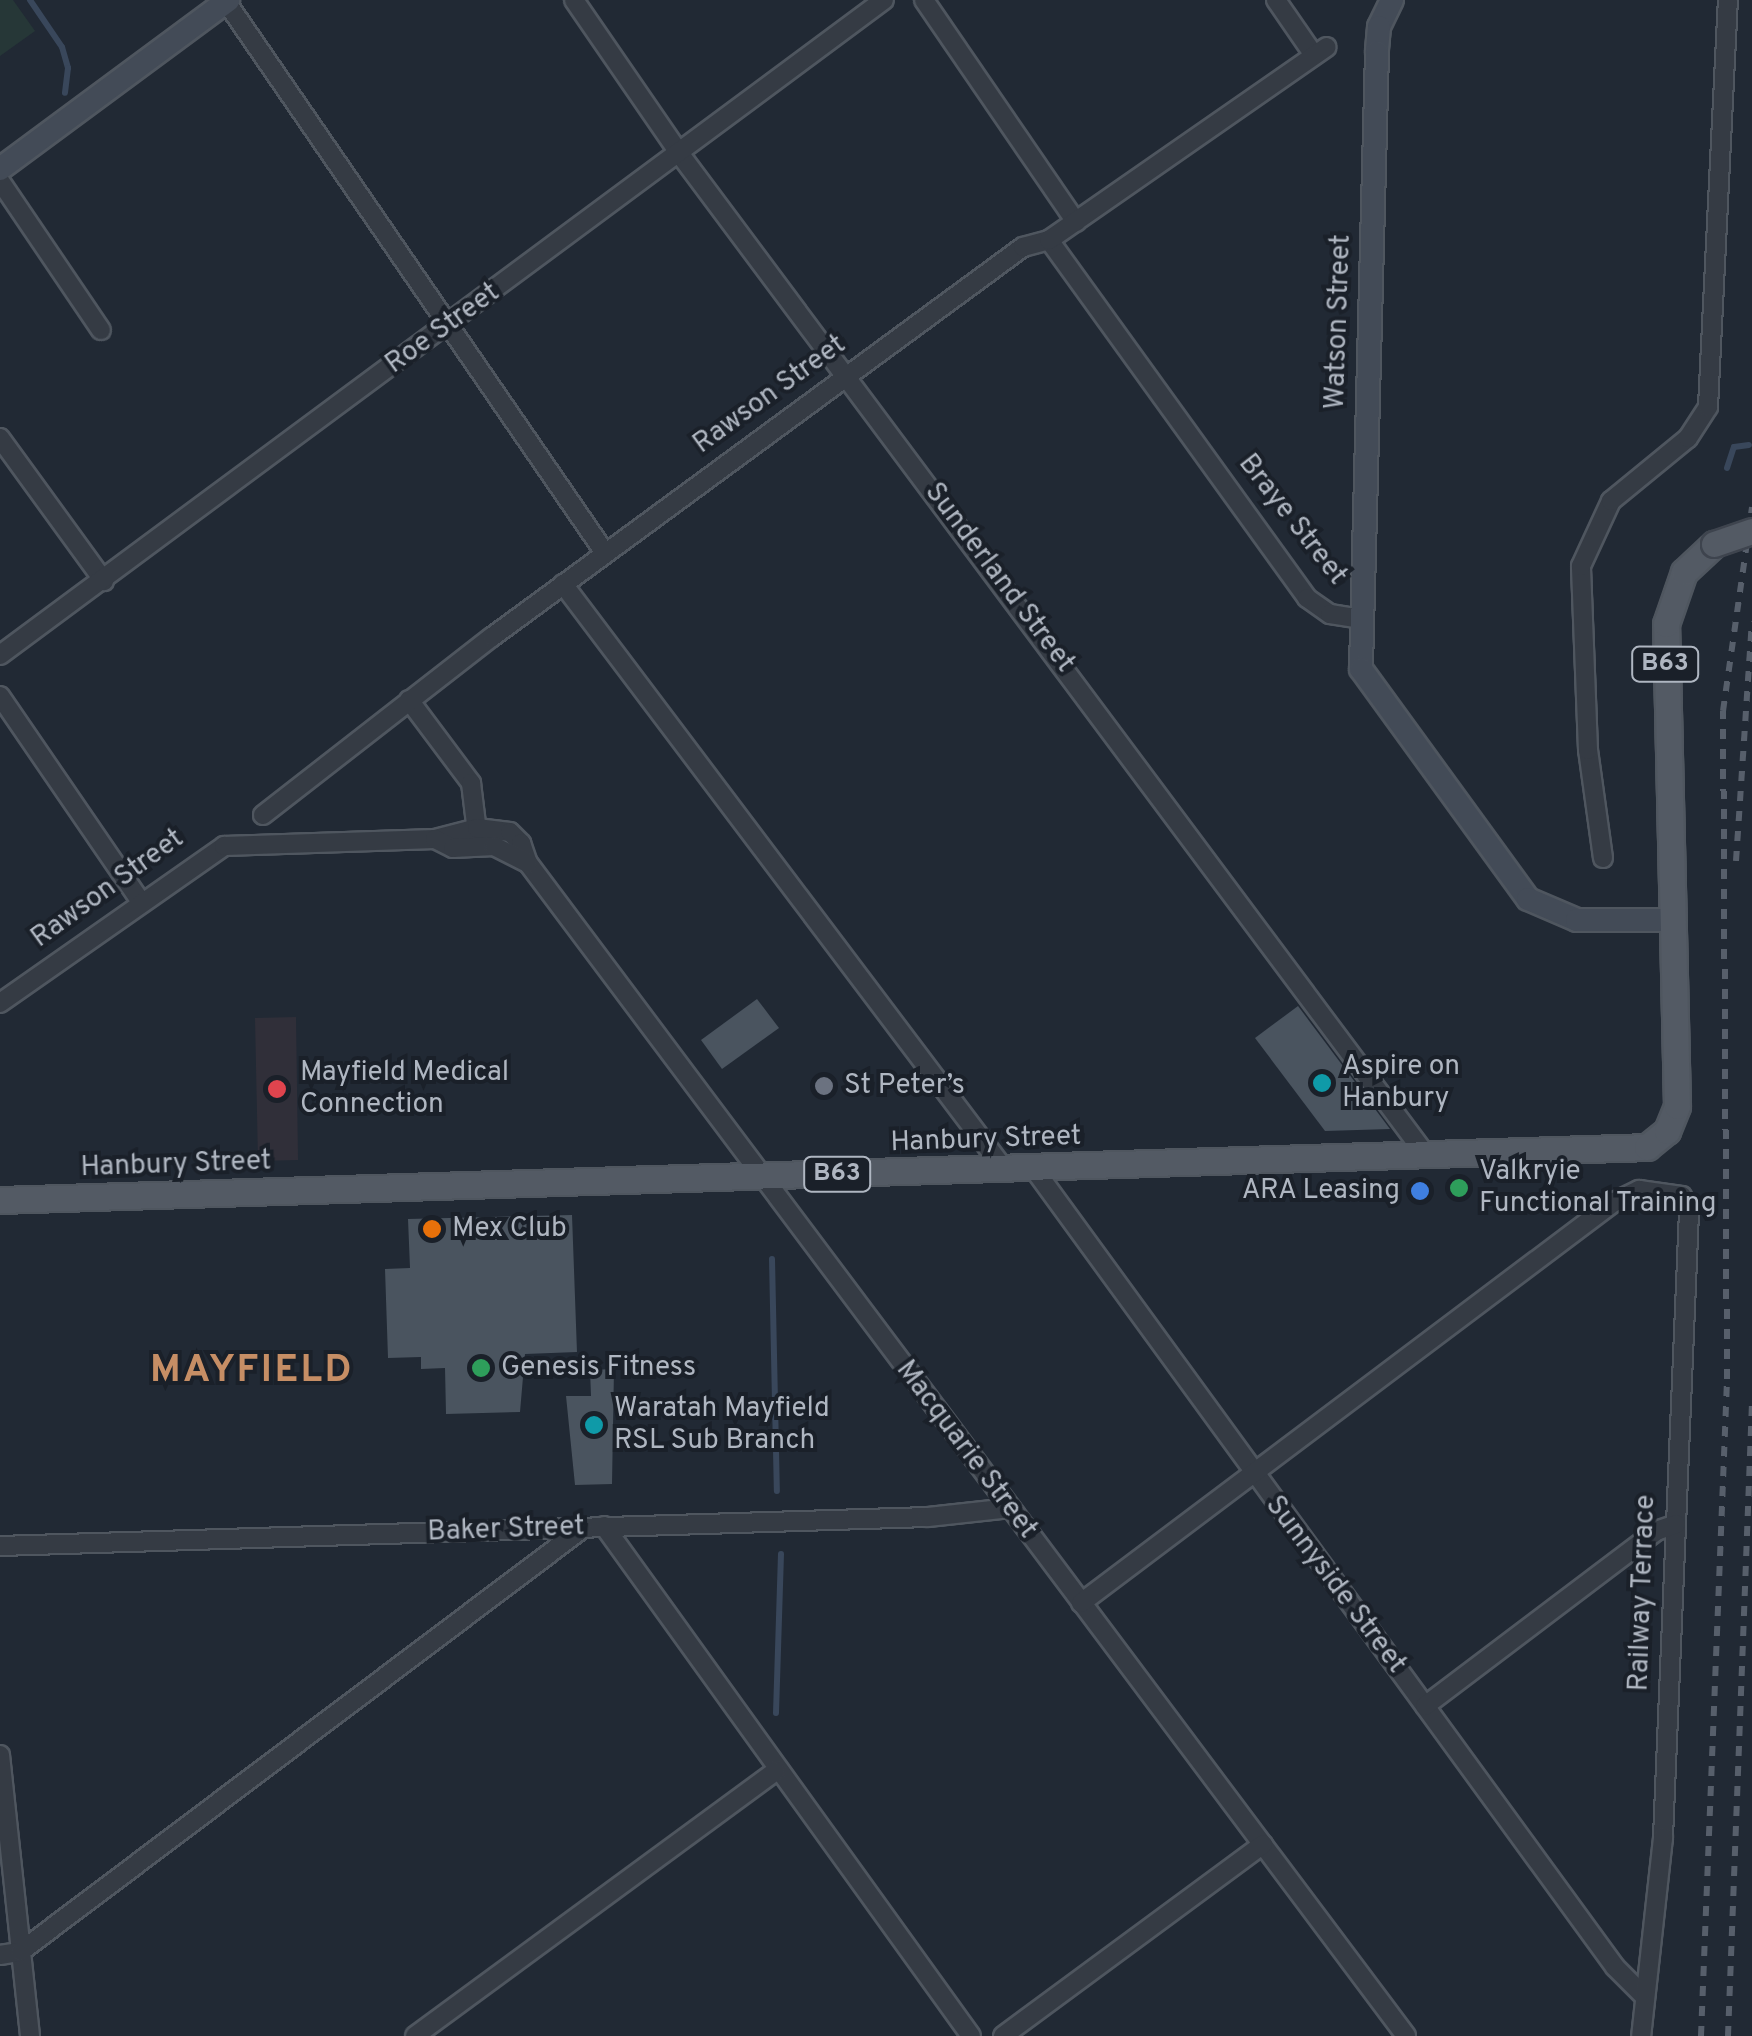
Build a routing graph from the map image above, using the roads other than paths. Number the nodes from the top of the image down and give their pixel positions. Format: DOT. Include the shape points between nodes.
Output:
graph roads {
  1 [pos="574,0"];
  2 [pos="884,0"];
  3 [pos="924,0"];
  4 [pos="1276,0"];
  5 [pos="1392,0"];
  6 [pos="1728,0"];
  7 [pos="226,1"];
  8 [pos="679,153"];
  9 [pos="0,169"];
  10 [pos="0,182"];
  11 [pos="1076,222"];
  12 [pos="1049,240"];
  13 [pos="448,327"];
  14 [pos="101,330"];
  15 [pos="848,374"];
  16 [pos="0,438"];
  17 [pos="1752,531"];
  18 [pos="605,553"];
  19 [pos="104,580"];
  20 [pos="564,584"];
  21 [pos="1360,620"];
  22 [pos="0,655"];
  23 [pos="0,696"];
  24 [pos="409,700"];
  25 [pos="263,814"];
  26 [pos="478,837"];
  27 [pos="1604,858"];
  28 [pos="141,902"];
  29 [pos="1669,920"];
  30 [pos="0,1004"];
  31 [pos="1426,1155"];
  32 [pos="1034,1169"];
  33 [pos="1004,1170"];
  34 [pos="762,1177"];
  35 [pos="0,1200"];
  36 [pos="1254,1476"];
  37 [pos="1010,1508"];
  38 [pos="1676,1524"];
  39 [pos="604,1526"];
  40 [pos="584,1527"];
  41 [pos="0,1546"];
  42 [pos="1082,1603"];
  43 [pos="1425,1706"];
  44 [pos="0,1755"];
  45 [pos="776,1772"];
  46 [pos="1263,1844"];
  47 [pos="20,1952"];
  48 [pos="0,1955"];
  49 [pos="1643,1995"];
  50 [pos="30,2036"];
  51 [pos="415,2036"];
  52 [pos="971,2036"];
  53 [pos="1003,2036"];
  54 [pos="1406,2036"];
  55 [pos="1641,2036"];
  1 -- 8 [label="street, Sunderland Street"];
  2 -- 8 [label="street, Roe Street"];
  3 -- 11 [label="street"];
  4 -- 11 [label="street, Rawson Street" via="1321,51"];
  5 -- 21 [label="street, Watson Street" via="1379,27"];
  6 -- 27 [label="street" via="1708,407 1692,435 1611,502 1581,566 1588,750"];
  7 -- 9 [label="street"];
  7 -- 13 [label="street"];
  8 -- 13 [label="street, Roe Street"];
  8 -- 15 [label="street, Sunderland Street"];
  10 -- 14 [label="street"];
  11 -- 12 [label="street, Rawson Street"];
  12 -- 15 [label="street, Rawson Street" via="1023,246"];
  12 -- 21 [label="street, Braye Street" via="1307,598 1330,614"];
  13 -- 18 [label="street"];
  13 -- 19 [label="street, Roe Street"];
  15 -- 18 [label="street, Rawson Street"];
  15 -- 31 [label="street, Sunderland Street"];
  16 -- 19 [label="street"];
  17 -- 29 [label="main road, B63, bridge" via="1714,544 1684,572 1666,624"];
  18 -- 20 [label="street, Rawson Street"];
  19 -- 22 [label="street, Roe Street"];
  20 -- 24 [label="street, Rawson Street"];
  20 -- 33 [label="street"];
  21 -- 29 [label="street" via="1366,679 1520,892 1568,919"];
  23 -- 28 [label="street"];
  24 -- 25 [label="street, Rawson Street"];
  24 -- 26 [label="street" via="471,783"];
  26 -- 28 [label="street, Rawson Street" via="453,848 435,839 260,844 208,853"];
  26 -- 34 [label="street, Macquarie Street" via="510,832"];
  28 -- 30 [label="street, Rawson Street"];
  29 -- 31 [label="main road, Hanbury Street / B63" via="1678,1096 1667,1131 1632,1151"];
  31 -- 32 [label="main road, Hanbury Street / B63"];
  32 -- 33 [label="main road, Hanbury Street / B63"];
  32 -- 36 [label="street, Sunnyside Street"];
  33 -- 34 [label="main road, Hanbury Street / B63"];
  34 -- 35 [label="main road, Hanbury Street / B63"];
  34 -- 37 [label="street, Macquarie Street"];
  36 -- 38 [label="street, Railway Terrace" via="1614,1202 1639,1190 1667,1189 1682,1196 1689,1212"];
  36 -- 42 [label="street"];
  36 -- 43 [label="street, Sunnyside Street"];
  37 -- 39 [label="street, Baker Street" via="928,1518"];
  37 -- 42 [label="street, Macquarie Street"];
  38 -- 43 [label="street" via="1656,1530"];
  38 -- 49 [label="street, Railway Terrace" via="1664,1838"];
  39 -- 40 [label="street, Baker Street"];
  39 -- 45 [label="street"];
  40 -- 41 [label="street, Baker Street"];
  40 -- 47 [label="street"];
  42 -- 46 [label="street, Macquarie Street"];
  43 -- 49 [label="street, Sunnyside Street" via="1616,1968"];
  44 -- 47 [label="street"];
  45 -- 51 [label="street"];
  45 -- 52 [label="street"];
  46 -- 53 [label="street"];
  46 -- 54 [label="street, Macquarie Street"];
  47 -- 48 [label="street"];
  47 -- 50 [label="street"];
  49 -- 55 [label="street, Railway Terrace"];
}
